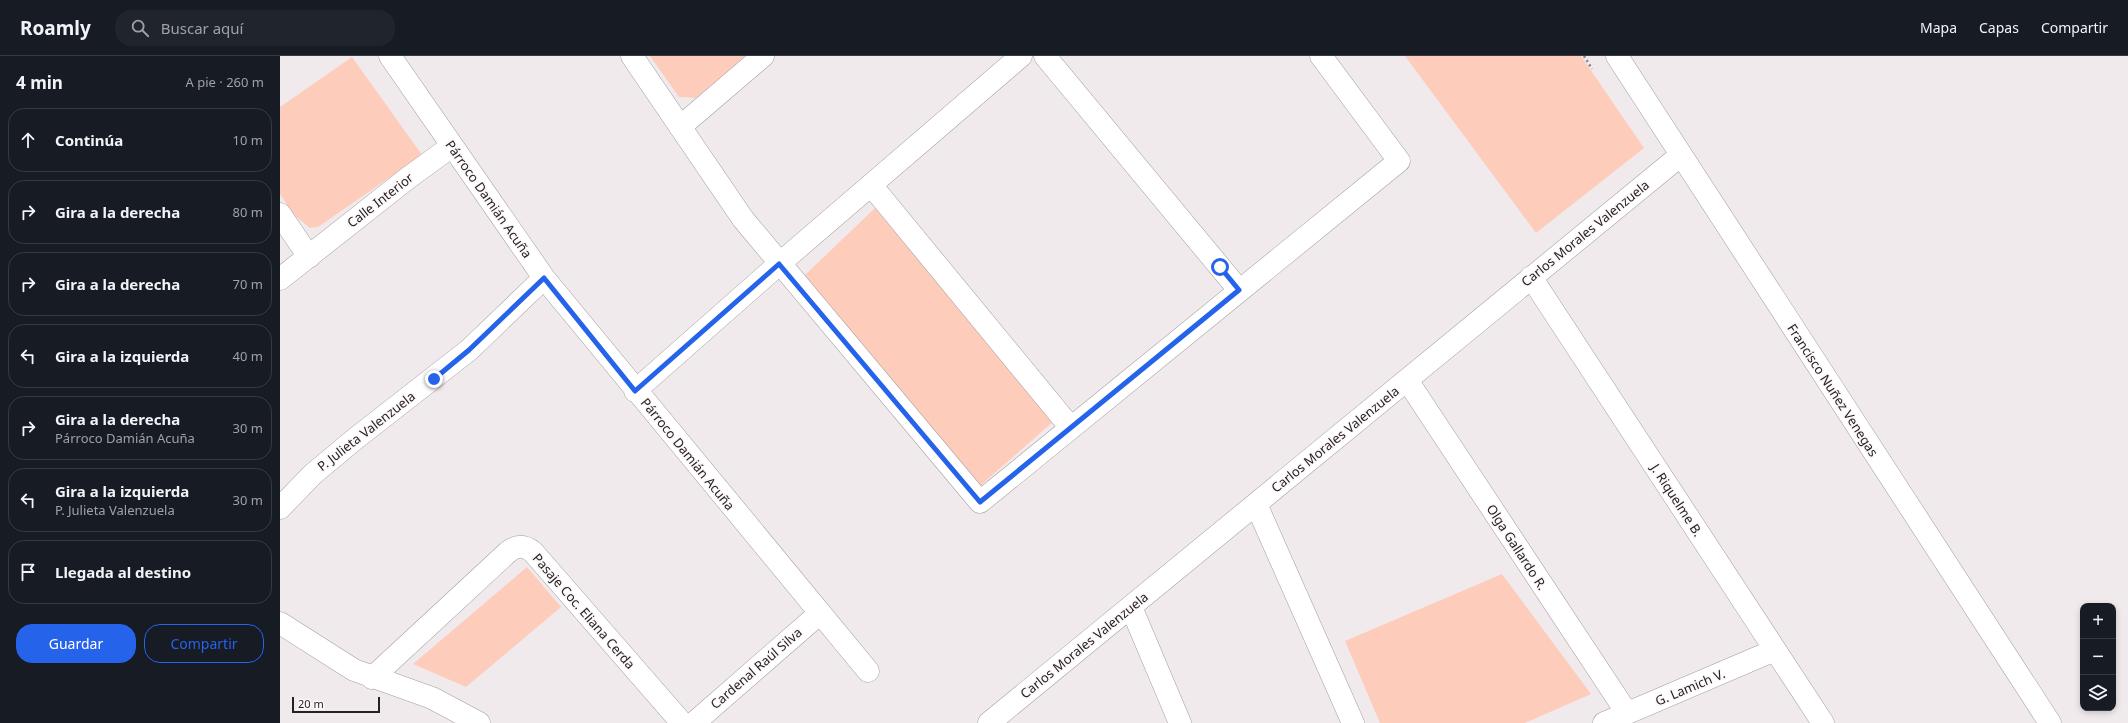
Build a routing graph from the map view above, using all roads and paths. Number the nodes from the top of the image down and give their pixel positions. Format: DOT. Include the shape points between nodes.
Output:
graph roads {
  1 [pos="390,56"];
  2 [pos="632,56"];
  3 [pos="763,56"];
  4 [pos="1021,56"];
  5 [pos="1045,56"];
  6 [pos="1321,56"];
  7 [pos="1617,56"];
  8 [pos="680,127"];
  9 [pos="452,146"];
  10 [pos="1681,154"];
  11 [pos="870,185"];
  12 [pos="280,214"];
  13 [pos="309,257"];
  14 [pos="779,264"];
  15 [pos="1531,277"];
  16 [pos="544,278"];
  17 [pos="280,279"];
  18 [pos="1239,290"];
  19 [pos="1407,380"];
  20 [pos="635,391"];
  21 [pos="1071,428"];
  22 [pos="1256,504"];
  23 [pos="280,508"];
  24 [pos="1131,607"];
  25 [pos="819,614"];
  26 [pos="280,624"];
  27 [pos="1775,650"];
  28 [pos="868,671"];
  29 [pos="372,678"];
  30 [pos="1627,713"];
  31 [pos="479,723"];
  32 [pos="682,723"];
  33 [pos="694,723"];
  34 [pos="989,723"];
  35 [pos="1180,723"];
  36 [pos="1353,723"];
  37 [pos="1604,723"];
  38 [pos="1823,723"];
  39 [pos="2050,723"];
  1 -- 9 [label="street, Párroco Damián Acuña"];
  2 -- 8 [label="street"];
  3 -- 8 [label="street"];
  4 -- 11 [label="street"];
  5 -- 18 [label="street"];
  6 -- 18 [label="street" via="1399,161"];
  7 -- 10 [label="street, Francisco Nuñez Venegas"];
  8 -- 14 [label="street" via="743,219"];
  9 -- 13 [label="street, Calle Interior"];
  9 -- 16 [label="street, Párroco Damián Acuña"];
  10 -- 15 [label="street, Carlos Morales Valenzuela"];
  10 -- 39 [label="street, Francisco Nuñez Venegas"];
  11 -- 14 [label="street"];
  11 -- 21 [label="street"];
  12 -- 13 [label="street"];
  13 -- 17 [label="street, Calle Interior"];
  14 -- 20 [label="street"];
  14 -- 21 [label="street" via="980,502"];
  15 -- 19 [label="street, Carlos Morales Valenzuela"];
  15 -- 27 [label="street, J. Riquelme B."];
  16 -- 20 [label="street, Párroco Damián Acuña"];
  16 -- 23 [label="street, P. Julieta Valenzuela" via="469,350 355,438 313,474"];
  18 -- 21 [label="street"];
  19 -- 22 [label="street, Carlos Morales Valenzuela"];
  19 -- 30 [label="street, Olga Gallardo R."];
  20 -- 25 [label="street, Párroco Damián Acuña"];
  22 -- 24 [label="street, Carlos Morales Valenzuela"];
  22 -- 36 [label="street"];
  24 -- 34 [label="street, Carlos Morales Valenzuela"];
  24 -- 35 [label="street"];
  25 -- 28 [label="street, Párroco Damián Acuña"];
  25 -- 33 [label="street, Cardenal Raúl Silva"];
  26 -- 29 [label="street" via="354,670"];
  27 -- 30 [label="street, G. Lamich V."];
  27 -- 38 [label="street, J. Riquelme B."];
  29 -- 31 [label="street" via="432,698"];
  29 -- 32 [label="street, Pasaje Coc. Eliana Cerda" via="508,552 520,546 533,552"];
  30 -- 37 [label="street, G. Lamich V."];
}
